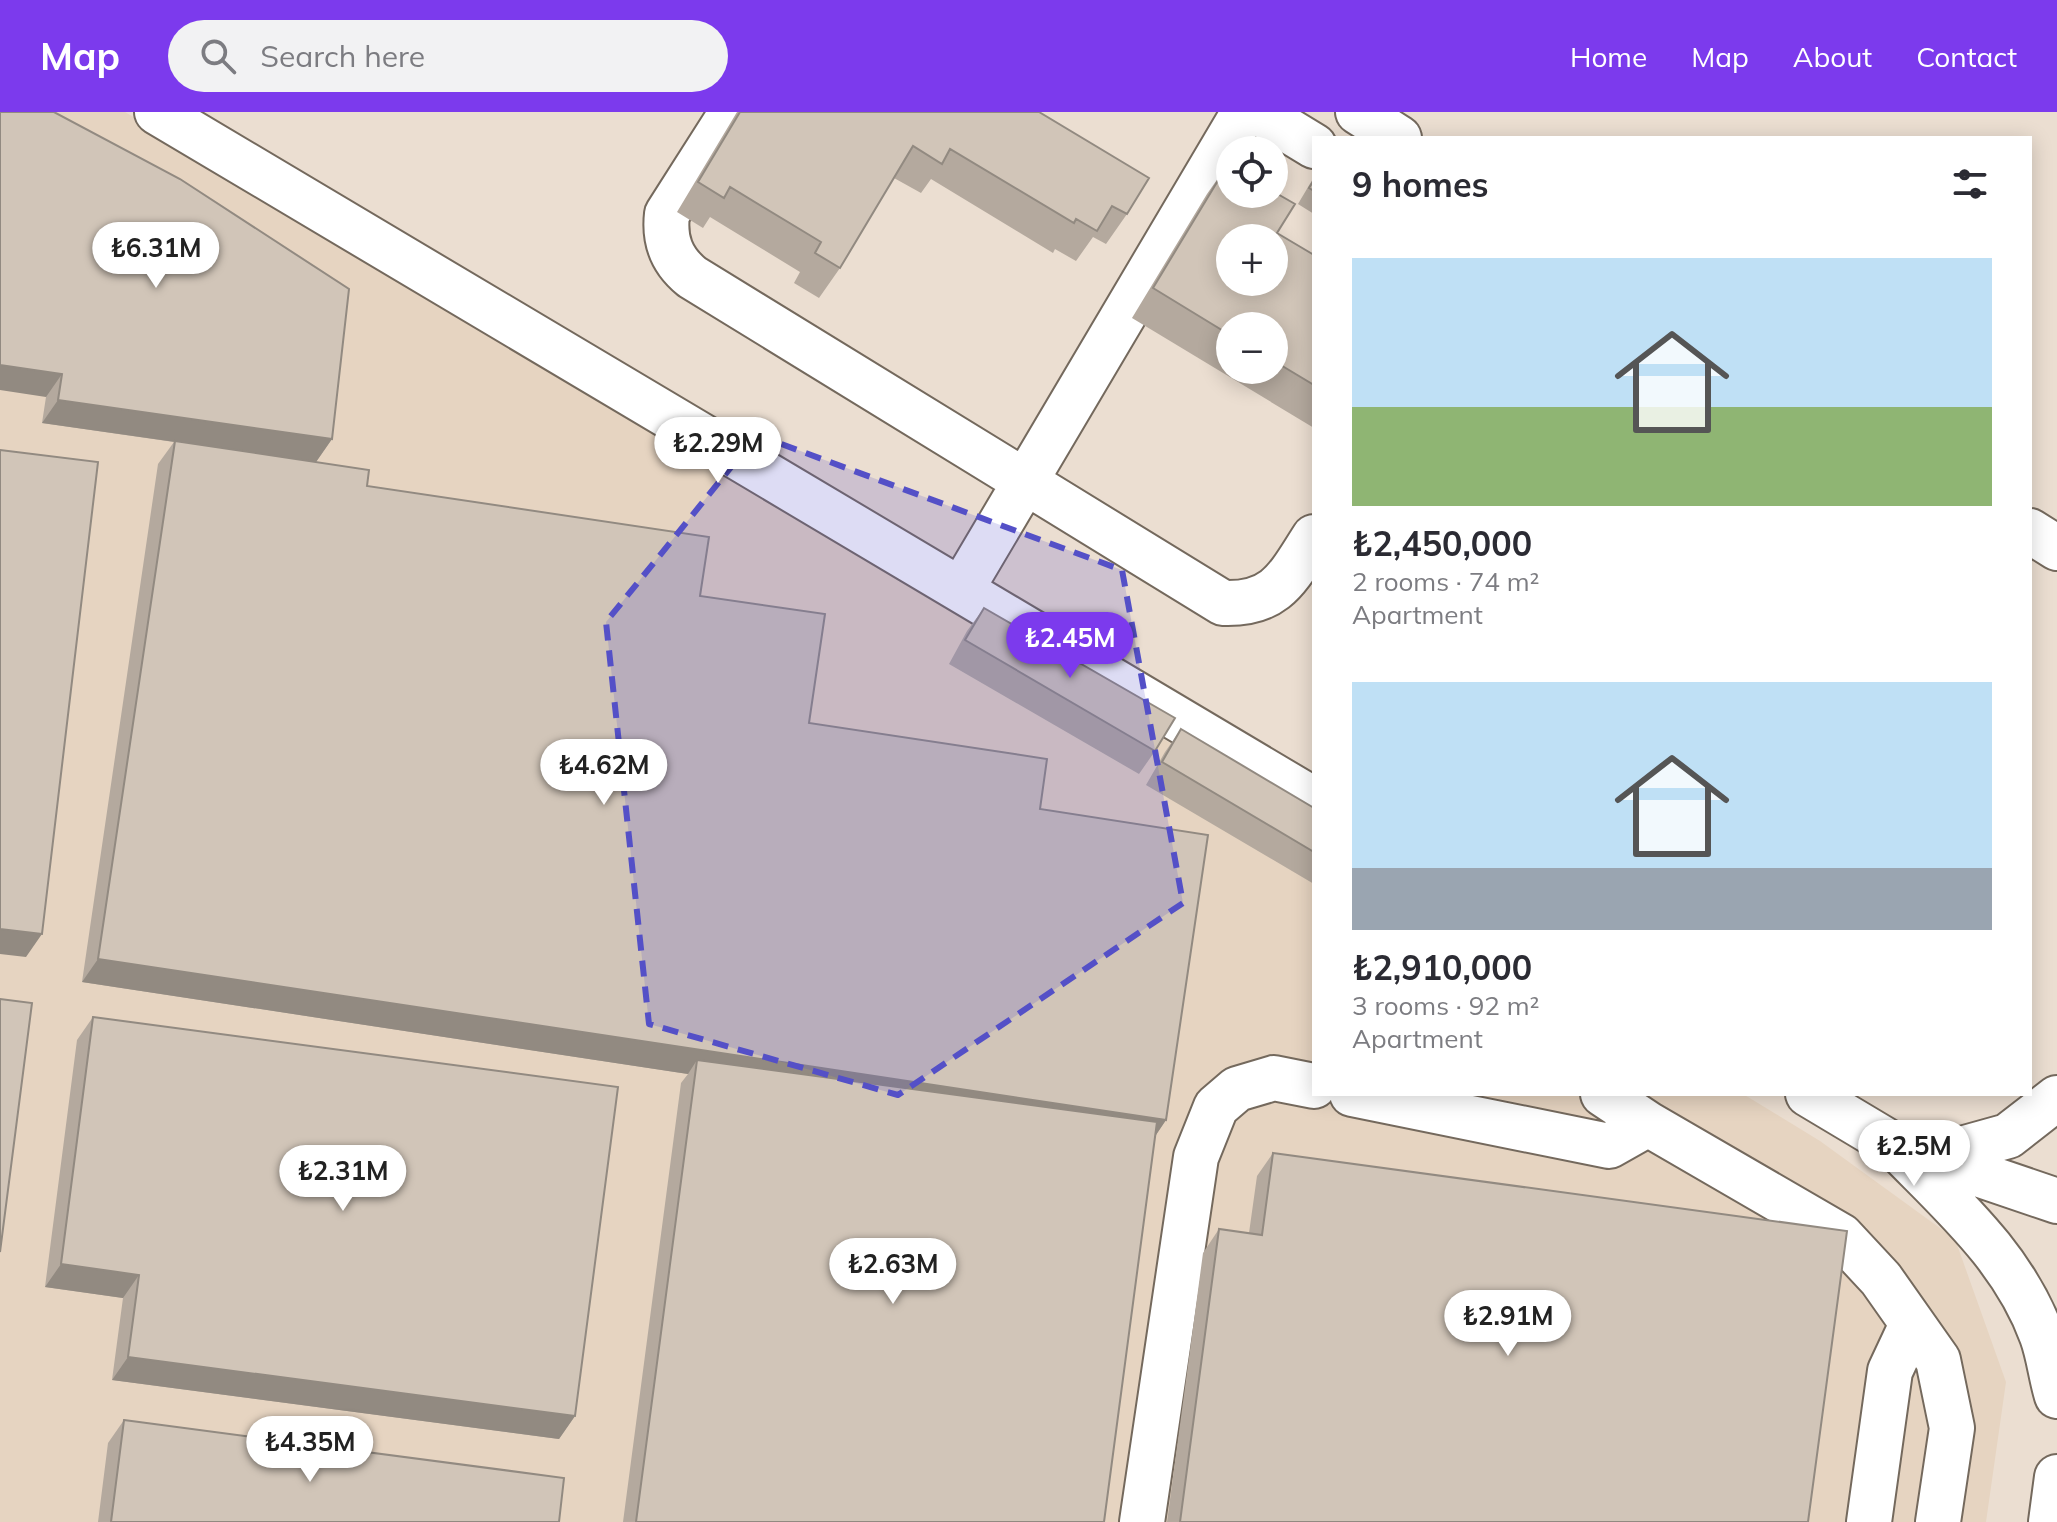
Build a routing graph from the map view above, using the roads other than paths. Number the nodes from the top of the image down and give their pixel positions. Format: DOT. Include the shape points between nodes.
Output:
graph roads {
  1 [pos="157,112"];
  2 [pos="732,112"];
  3 [pos="1244,112"];
  4 [pos="1258,112"];
  5 [pos="1358,112"];
  6 [pos="1396,136"];
  7 [pos="1312,145"];
  8 [pos="1026,482"];
  9 [pos="2032,532"];
  10 [pos="1312,540"];
  11 [pos="2057,548"];
  12 [pos="961,590"];
  13 [pos="1312,799"];
  14 [pos="1312,1086"];
  15 [pos="1362,1096"];
  16 [pos="1606,1096"];
  17 [pos="1812,1096"];
  18 [pos="2057,1098"];
  19 [pos="1648,1124"];
  20 [pos="1912,1152"];
  21 [pos="2057,1201"];
  22 [pos="1912,1324"];
  23 [pos="2057,1396"];
  24 [pos="2057,1477"];
  25 [pos="1142,1522"];
  26 [pos="1869,1522"];
  27 [pos="1938,1522"];
  28 [pos="2051,1522"];
  1 -- 12 [label="street"];
  2 -- 8 [label="street" via="667,214 667,240 677,261 692,277"];
  3 -- 8 [label="street"];
  4 -- 7 [label="street"];
  5 -- 6 [label="street"];
  8 -- 10 [label="street" via="1223,603 1272,593"];
  8 -- 12 [label="street"];
  9 -- 11 [label="street"];
  12 -- 13 [label="street"];
  14 -- 25 [label="street" via="1274,1078 1237,1089 1216,1107 1196,1157"];
  15 -- 19 [label="street" via="1609,1146"];
  16 -- 19 [label="street"];
  17 -- 20 [label="street"];
  18 -- 20 [label="street" via="2008,1136"];
  19 -- 22 [label="street" via="1841,1236 1881,1279"];
  20 -- 21 [label="street"];
  20 -- 23 [label="street" via="1991,1245 2020,1288 2043,1337"];
  22 -- 26 [label="street" via="1890,1371"];
  22 -- 27 [label="street" via="1938,1360 1952,1428"];
  24 -- 28 [label="street"];
}
